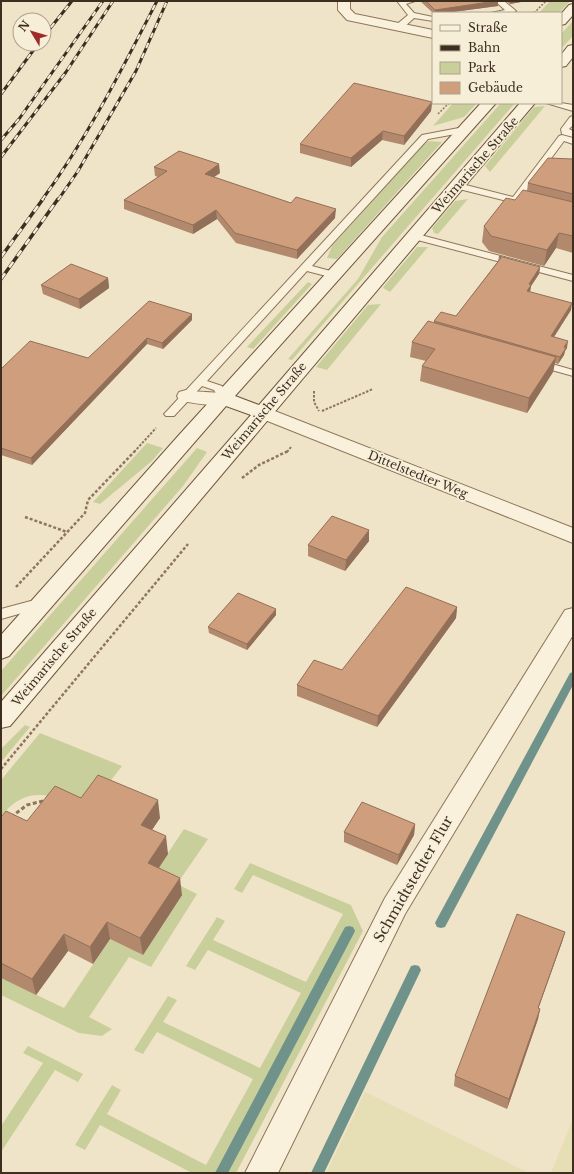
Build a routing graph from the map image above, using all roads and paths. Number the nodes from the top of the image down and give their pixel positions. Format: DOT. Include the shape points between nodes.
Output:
graph roads {
  1 [pos="344,1"];
  2 [pos="411,1"];
  3 [pos="500,1"];
  4 [pos="546,1"];
  5 [pos="573,8"];
  6 [pos="504,12"];
  7 [pos="535,12"];
  8 [pos="412,15"];
  9 [pos="432,19"];
  10 [pos="562,19"];
  11 [pos="399,27"];
  12 [pos="432,34"];
  13 [pos="573,49"];
  14 [pos="562,61"];
  15 [pos="487,104"];
  16 [pos="527,104"];
  17 [pos="555,104"];
  18 [pos="573,108"];
  19 [pos="573,119"];
  20 [pos="464,130"];
  21 [pos="573,134"];
  22 [pos="573,141"];
  23 [pos="458,186"];
  24 [pos="515,200"];
  25 [pos="529,204"];
  26 [pos="413,236"];
  27 [pos="306,267"];
  28 [pos="334,275"];
  29 [pos="573,278"];
  30 [pos="528,360"];
  31 [pos="573,373"];
  32 [pos="199,382"];
  33 [pos="373,389"];
  34 [pos="186,396"];
  35 [pos="224,399"];
  36 [pos="262,412"];
  37 [pos="320,412"];
  38 [pos="170,414"];
  39 [pos="308,429"];
  40 [pos="242,479"];
  41 [pos="25,517"];
  42 [pos="67,532"];
  43 [pos="573,536"];
  44 [pos="191,539"];
  45 [pos="11,593"];
  46 [pos="44,602"];
  47 [pos="1,614"];
  48 [pos="573,616"];
  49 [pos="1,650"];
  50 [pos="1,719"];
  51 [pos="1,769"];
  52 [pos="51,800"];
  53 [pos="10,820"];
  54 [pos="261,1173"];
  1 -- 11 [label="main road" via="344,10 351,16"];
  2 -- 8 [label="lane" via="400,2"];
  3 -- 6 [label="lane" via="512,11"];
  4 -- 7 [label="path"];
  5 -- 10 [label="main road"];
  8 -- 9 [label="lane"];
  8 -- 11 [label="lane"];
  11 -- 12 [label="main road"];
  13 -- 14 [label="main road"];
  15 -- 20 [label="main road"];
  16 -- 23 [label="main road, Weimarische Straße"];
  17 -- 18 [label="lane"];
  19 -- 21 [label="lane" via="565,129 565,132"];
  20 -- 27 [label="lane" via="425,137"];
  20 -- 28 [label="main road"];
  22 -- 24 [label="lane" via="562,138"];
  23 -- 24 [label="lane"];
  23 -- 26 [label="main road, Weimarische Straße"];
  24 -- 25 [label="lane"];
  26 -- 29 [label="lane"];
  26 -- 36 [label="main road, Weimarische Straße"];
  27 -- 28 [label="lane"];
  27 -- 32 [label="lane"];
  28 -- 35 [label="main road"];
  30 -- 31 [label="lane"];
  32 -- 34 [label="lane"];
  32 -- 35 [label="lane" via="218,388"];
  33 -- 37 [label="path"];
  34 -- 35 [label="main road, Dittelstedter Weg"];
  34 -- 38 [label="lane"];
  35 -- 36 [label="main road, Dittelstedter Weg"];
  35 -- 46 [label="main road"];
  36 -- 39 [label="main road, Dittelstedter Weg"];
  36 -- 50 [label="main road, Weimarische Straße"];
  38 -- 42 [label="path" via="88,500 85,513"];
  39 -- 40 [label="path" via="288,451 259,465"];
  39 -- 43 [label="main road, Dittelstedter Weg"];
  41 -- 42 [label="path"];
  42 -- 45 [label="path"];
  44 -- 51 [label="path"];
  46 -- 47 [label="lane"];
  46 -- 49 [label="main road"];
  48 -- 54 [label="main road, Schmidtstedter Flur" via="395,906"];
  52 -- 53 [label="path" via="37,801 24,806"];
}
